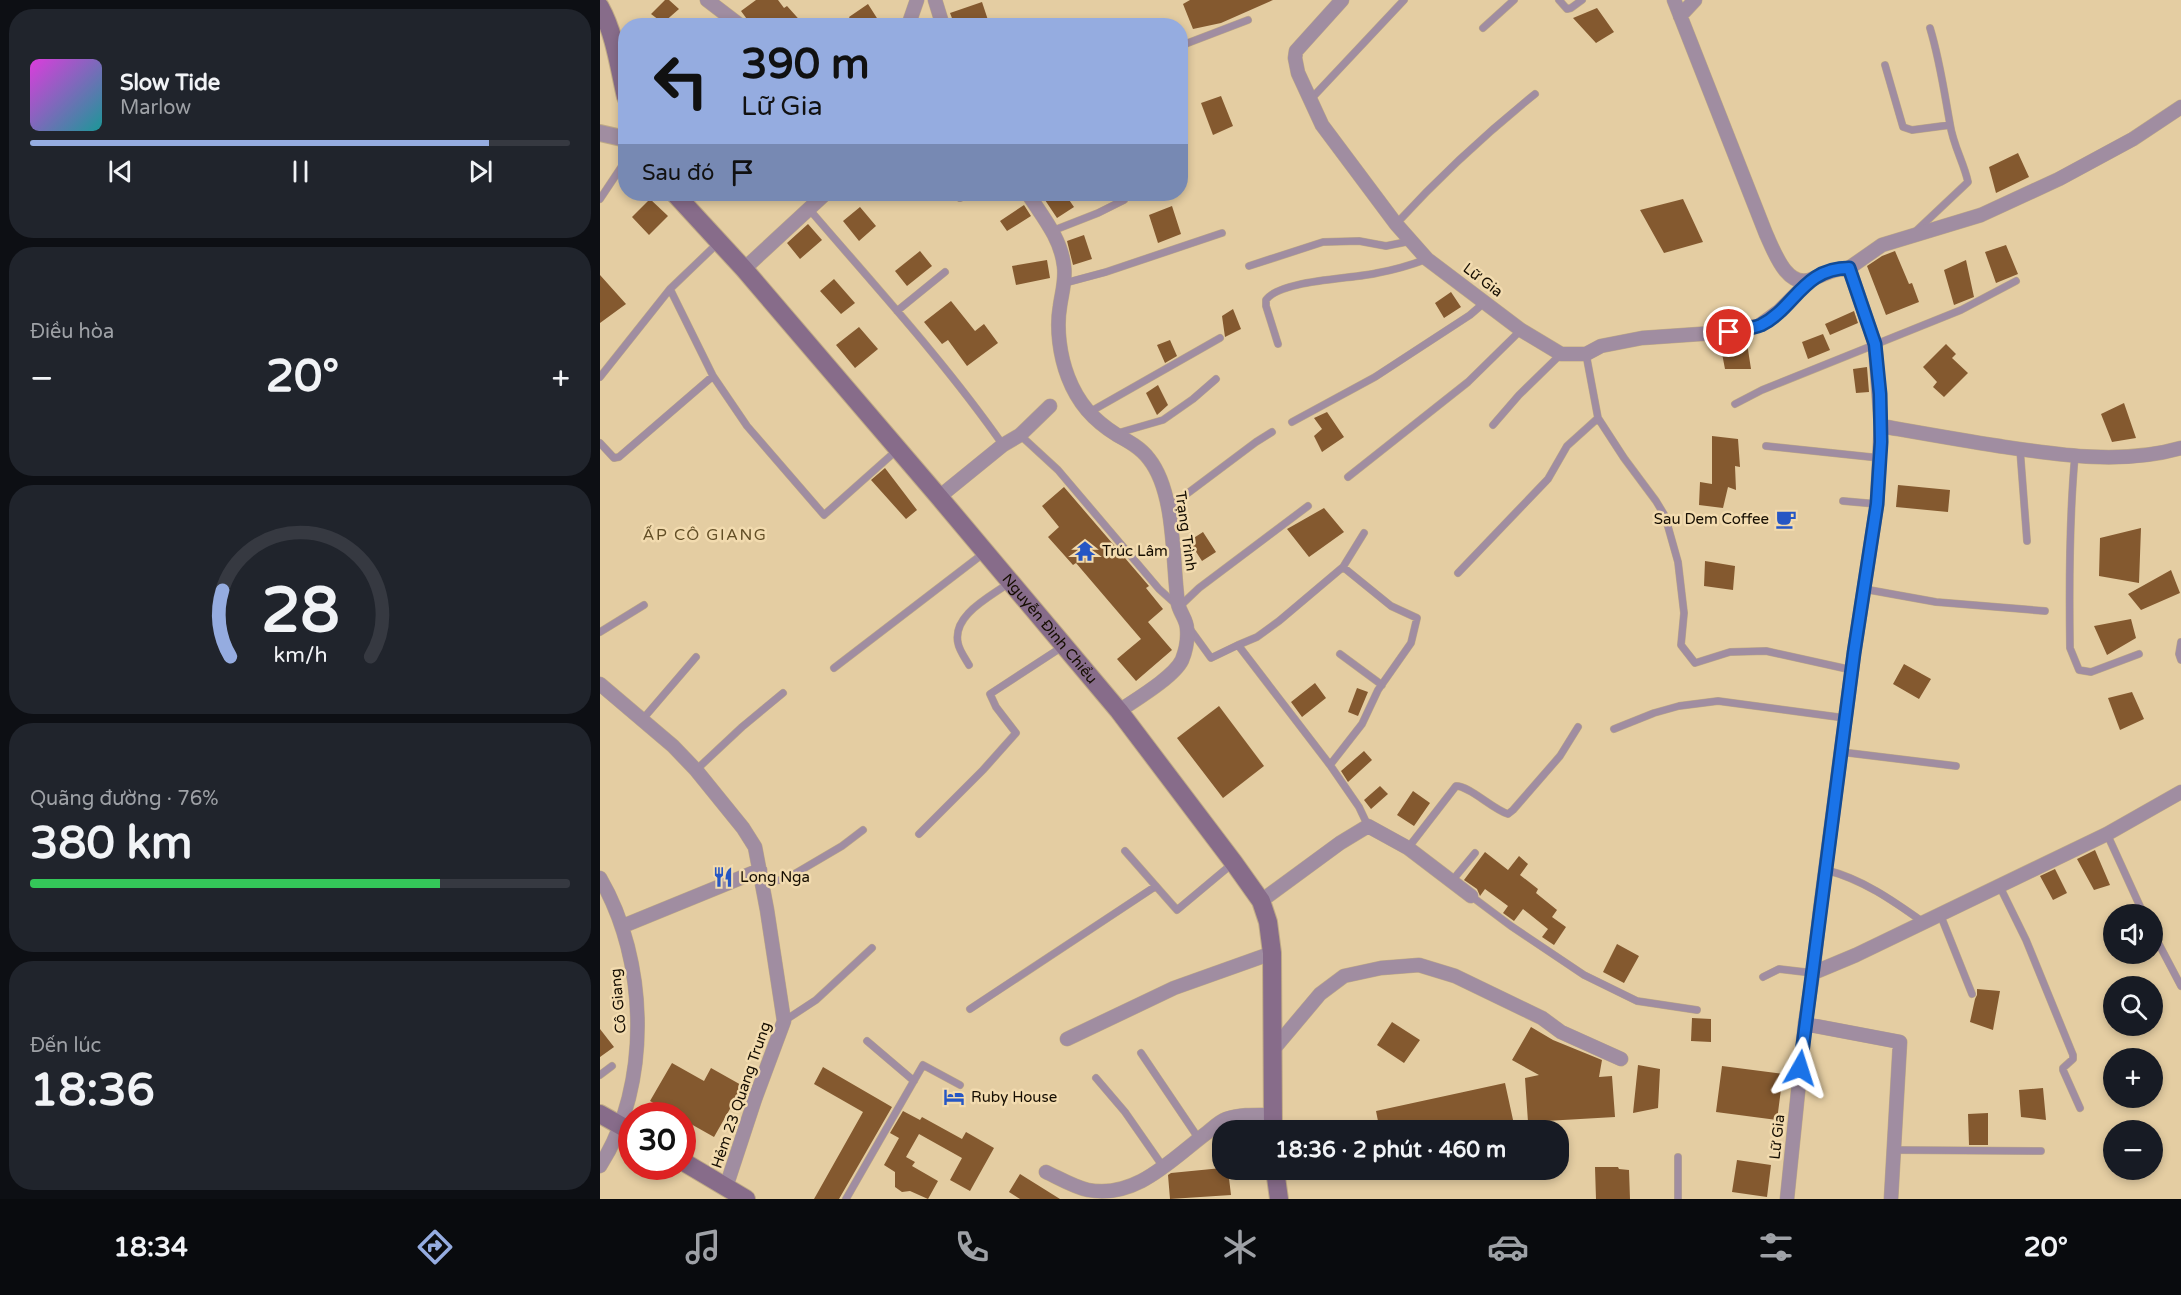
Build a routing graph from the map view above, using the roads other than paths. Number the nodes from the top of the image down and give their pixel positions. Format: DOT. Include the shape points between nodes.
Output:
graph roads {
  1 [pos="707,0"];
  2 [pos="917,0"];
  3 [pos="935,0"];
  4 [pos="1342,0"];
  5 [pos="1404,0"];
  6 [pos="1514,0"];
  7 [pos="1559,0"];
  8 [pos="1582,0"];
  9 [pos="1674,0"];
  10 [pos="1695,0"];
  11 [pos="600,7"];
  12 [pos="1680,15"];
  13 [pos="731,18"];
  14 [pos="911,18"];
  15 [pos="941,18"];
  16 [pos="1248,20"];
  17 [pos="1483,28"];
  18 [pos="1930,28"];
  19 [pos="1188,43"];
  20 [pos="618,63"];
  21 [pos="1885,65"];
  22 [pos="1534,94"];
  23 [pos="1310,100"];
  24 [pos="2181,107"];
  25 [pos="1950,125"];
  26 [pos="600,133"];
  27 [pos="618,137"];
  28 [pos="618,172"];
  29 [pos="600,199"];
  30 [pos="681,201"];
  31 [pos="818,201"];
  32 [pos="1033,201"];
  33 [pos="1122,201"];
  34 [pos="809,209"];
  35 [pos="1396,224"];
  36 [pos="1052,231"];
  37 [pos="1222,234"];
  38 [pos="1911,236"];
  39 [pos="1411,241"];
  40 [pos="719,242"];
  41 [pos="1427,259"];
  42 [pos="1249,266"];
  43 [pos="1849,268"];
  44 [pos="744,269"];
  45 [pos="945,272"];
  46 [pos="1809,281"];
  47 [pos="2016,281"];
  48 [pos="1065,283"];
  49 [pos="670,290"];
  50 [pos="1485,302"];
  51 [pos="897,311"];
  52 [pos="1521,330"];
  53 [pos="1220,338"];
  54 [pos="1278,344"];
  55 [pos="1875,344"];
  56 [pos="1561,354"];
  57 [pos="1586,354"];
  58 [pos="713,376"];
  59 [pos="600,378"];
  60 [pos="1216,379"];
  61 [pos="1736,404"];
  62 [pos="1050,406"];
  63 [pos="1088,413"];
  64 [pos="1598,418"];
  65 [pos="1292,422"];
  66 [pos="1493,424"];
  67 [pos="1881,426"];
  68 [pos="1272,432"];
  69 [pos="1115,434"];
  70 [pos="1020,435"];
  71 [pos="600,443"];
  72 [pos="1003,445"];
  73 [pos="1766,446"];
  74 [pos="2181,448"];
  75 [pos="898,449"];
  76 [pos="2020,449"];
  77 [pos="2075,455"];
  78 [pos="1880,458"];
  79 [pos="1348,477"];
  80 [pos="939,497"];
  81 [pos="1843,501"];
  82 [pos="1877,504"];
  83 [pos="1308,506"];
  84 [pos="1168,508"];
  85 [pos="1364,533"];
  86 [pos="2027,540"];
  87 [pos="986,552"];
  88 [pos="1344,567"];
  89 [pos="1458,573"];
  90 [pos="1011,582"];
  91 [pos="1864,589"];
  92 [pos="644,605"];
  93 [pos="1179,607"];
  94 [pos="2045,611"];
  95 [pos="1187,626"];
  96 [pos="600,632"];
  97 [pos="2181,642"];
  98 [pos="1064,645"];
  99 [pos="1238,645"];
  100 [pos="1340,654"];
  101 [pos="2139,654"];
  102 [pos="696,657"];
  103 [pos="2181,660"];
  104 [pos="969,665"];
  105 [pos="834,668"];
  106 [pos="1852,670"];
  107 [pos="600,684"];
  108 [pos="1382,685"];
  109 [pos="783,693"];
  110 [pos="1119,711"];
  111 [pos="1845,718"];
  112 [pos="642,720"];
  113 [pos="1578,727"];
  114 [pos="1614,729"];
  115 [pos="1841,752"];
  116 [pos="1330,765"];
  117 [pos="1956,766"];
  118 [pos="696,770"];
  119 [pos="2181,792"];
  120 [pos="1368,826"];
  121 [pos="863,831"];
  122 [pos="919,834"];
  123 [pos="2107,834"];
  124 [pos="1408,848"];
  125 [pos="1125,851"];
  126 [pos="1475,854"];
  127 [pos="1234,863"];
  128 [pos="1826,870"];
  129 [pos="761,876"];
  130 [pos="600,879"];
  131 [pos="1451,882"];
  132 [pos="1999,885"];
  133 [pos="1156,886"];
  134 [pos="1471,896"];
  135 [pos="1261,901"];
  136 [pos="2139,904"];
  137 [pos="1940,914"];
  138 [pos="1923,922"];
  139 [pos="623,926"];
  140 [pos="872,948"];
  141 [pos="2163,952"];
  142 [pos="1272,953"];
  143 [pos="1813,973"];
  144 [pos="1763,977"];
  145 [pos="2181,986"];
  146 [pos="1972,994"];
  147 [pos="970,1009"];
  148 [pos="1697,1010"];
  149 [pos="784,1021"];
  150 [pos="1805,1024"];
  151 [pos="1067,1039"];
  152 [pos="867,1041"];
  153 [pos="1272,1051"];
  154 [pos="1141,1053"];
  155 [pos="1622,1059"];
  156 [pos="612,1066"];
  157 [pos="600,1075"];
  158 [pos="1096,1078"];
  159 [pos="914,1081"];
  160 [pos="960,1085"];
  161 [pos="629,1102"];
  162 [pos="2080,1108"];
  163 [pos="600,1114"];
  164 [pos="1224,1120"];
  165 [pos="1262,1120"];
  166 [pos="1272,1120"];
  167 [pos="618,1124"];
  168 [pos="1212,1129"];
  169 [pos="618,1138"];
  170 [pos="1199,1139"];
  171 [pos="1893,1150"];
  172 [pos="2042,1151"];
  173 [pos="1678,1157"];
  174 [pos="600,1166"];
  175 [pos="1164,1168"];
  176 [pos="696,1169"];
  177 [pos="1046,1172"];
  178 [pos="1276,1180"];
  179 [pos="726,1187"];
  180 [pos="746,1199"];
  181 [pos="846,1199"];
  182 [pos="1279,1199"];
  183 [pos="1678,1199"];
  184 [pos="1787,1199"];
  185 [pos="1891,1199"];
  1 -- 13 [label="street"];
  2 -- 14 [label="street"];
  3 -- 15 [label="street"];
  4 -- 23 [label="street, Lữ Gia" via="1296,51 1298,73"];
  5 -- 23 [label="lane"];
  6 -- 17 [label="lane"];
  7 -- 8 [label="lane" via="1567,9"];
  9 -- 12 [label="street"];
  10 -- 12 [label="street"];
  11 -- 20 [label="main road"];
  12 -- 46 [label="street" via="1766,234 1784,270 1797,279"];
  16 -- 19 [label="lane"];
  18 -- 25 [label="lane"];
  21 -- 25 [label="lane" via="1903,126 1912,130"];
  22 -- 35 [label="lane" via="1457,161"];
  23 -- 35 [label="street, Lữ Gia" via="1337,148"];
  24 -- 38 [label="street" via="2133,139 2059,179 1981,215"];
  25 -- 38 [label="lane" via="1968,182"];
  26 -- 27 [label="street"];
  28 -- 29 [label="lane"];
  30 -- 40 [label="main road, Nguyễn Đình Chiểu"];
  31 -- 34 [label="street"];
  32 -- 36 [label="street, Trạng Trình"];
  33 -- 36 [label="lane"];
  34 -- 44 [label="street"];
  34 -- 51 [label="lane"];
  35 -- 39 [label="street, Lữ Gia"];
  36 -- 48 [label="street, Trạng Trình" via="1060,247"];
  37 -- 48 [label="lane"];
  38 -- 43 [label="street" via="1882,245"];
  39 -- 41 [label="street, Lữ Gia"];
  39 -- 42 [label="lane" via="1386,246 1359,241 1323,242"];
  40 -- 44 [label="main road, Nguyễn Đình Chiểu"];
  40 -- 49 [label="lane"];
  41 -- 50 [label="street, Lữ Gia"];
  41 -- 54 [label="lane" via="1377,273 1300,283 1273,292 1266,306"];
  43 -- 46 [label="street" via="1839,268"];
  43 -- 55 [label="street, Lữ Gia"];
  44 -- 75 [label="main road, Nguyễn Đình Chiểu"];
  45 -- 51 [label="lane"];
  46 -- 57 [label="street" via="1760,325 1729,332 1642,338 1602,346"];
  47 -- 55 [label="lane" via="1961,310"];
  48 -- 63 [label="street, Trạng Trình" via="1059,308 1063,361 1075,396"];
  49 -- 58 [label="lane"];
  49 -- 59 [label="lane"];
  50 -- 52 [label="street, Lữ Gia"];
  50 -- 65 [label="lane" via="1375,377"];
  51 -- 72 [label="lane"];
  52 -- 56 [label="street, Lữ Gia"];
  52 -- 79 [label="lane" via="1468,382"];
  53 -- 63 [label="lane"];
  55 -- 61 [label="lane"];
  55 -- 67 [label="street, Lữ Gia"];
  56 -- 57 [label="street"];
  56 -- 66 [label="lane"];
  57 -- 64 [label="lane"];
  58 -- 71 [label="lane" via="620,457 614,458"];
  58 -- 75 [label="lane" via="747,426 824,515"];
  60 -- 69 [label="lane" via="1163,420"];
  62 -- 70 [label="street"];
  63 -- 69 [label="street, Trạng Trình"];
  64 -- 89 [label="lane" via="1568,446 1548,479"];
  64 -- 106 [label="lane" via="1665,516 1678,562 1684,613 1681,645 1695,663 1730,652 1766,651"];
  67 -- 76 [label="street"];
  67 -- 78 [label="street, Lữ Gia"];
  68 -- 84 [label="lane"];
  69 -- 84 [label="street, Trạng Trình" via="1149,457"];
  70 -- 72 [label="street"];
  70 -- 93 [label="lane" via="1058,470"];
  72 -- 80 [label="street"];
  73 -- 78 [label="lane"];
  74 -- 77 [label="street" via="2120,458"];
  75 -- 80 [label="main road, Nguyễn Đình Chiểu"];
  76 -- 77 [label="street"];
  76 -- 86 [label="lane"];
  77 -- 101 [label="lane" via="2069,549 2072,656 2079,670 2091,672"];
  78 -- 82 [label="street, Lữ Gia"];
  80 -- 87 [label="main road, Nguyễn Đình Chiểu"];
  81 -- 82 [label="lane"];
  82 -- 91 [label="street, Lữ Gia"];
  83 -- 93 [label="lane"];
  84 -- 93 [label="street, Trạng Trình"];
  85 -- 88 [label="lane"];
  87 -- 90 [label="main road, Nguyễn Đình Chiểu"];
  87 -- 105 [label="lane"];
  88 -- 99 [label="lane" via="1272,626"];
  88 -- 108 [label="lane" via="1391,606 1417,618 1411,643"];
  90 -- 98 [label="main road, Nguyễn Đình Chiểu"];
  90 -- 104 [label="lane" via="959,624 958,645"];
  91 -- 94 [label="lane" via="1936,602"];
  91 -- 106 [label="street, Lữ Gia"];
  92 -- 96 [label="lane"];
  93 -- 95 [label="street, Trạng Trình"];
  95 -- 99 [label="lane" via="1211,658"];
  95 -- 110 [label="street, Trạng Trình" via="1181,663"];
  97 -- 103 [label="lane"];
  98 -- 110 [label="main road, Nguyễn Đình Chiểu"];
  98 -- 122 [label="lane" via="990,694 1016,733"];
  99 -- 116 [label="lane"];
  100 -- 108 [label="lane"];
  102 -- 112 [label="lane"];
  106 -- 111 [label="street, Lữ Gia"];
  107 -- 112 [label="street, Hẻm 23 Quang Trung"];
  108 -- 116 [label="lane" via="1362,724"];
  109 -- 118 [label="lane"];
  110 -- 127 [label="main road, Nguyễn Đình Chiểu"];
  111 -- 114 [label="lane" via="1718,701 1679,706"];
  111 -- 115 [label="street, Lữ Gia"];
  112 -- 118 [label="street, Hẻm 23 Quang Trung"];
  113 -- 124 [label="lane" via="1560,756 1508,814 1456,786"];
  115 -- 117 [label="lane"];
  115 -- 128 [label="street, Lữ Gia"];
  116 -- 120 [label="lane"];
  118 -- 129 [label="street, Hẻm 23 Quang Trung" via="755,847"];
  119 -- 123 [label="street"];
  120 -- 124 [label="street"];
  120 -- 135 [label="street"];
  121 -- 129 [label="lane" via="791,876 780,880"];
  123 -- 132 [label="street"];
  123 -- 136 [label="lane"];
  124 -- 131 [label="street"];
  125 -- 133 [label="lane"];
  126 -- 131 [label="lane"];
  127 -- 133 [label="lane" via="1177,910"];
  127 -- 135 [label="main road, Nguyễn Đình Chiểu"];
  128 -- 138 [label="lane" via="1863,883"];
  128 -- 143 [label="street, Lữ Gia"];
  129 -- 139 [label="street"];
  129 -- 149 [label="street, Hẻm 23 Quang Trung"];
  130 -- 139 [label="street, Cô Giang"];
  131 -- 134 [label="street"];
  132 -- 137 [label="street"];
  132 -- 162 [label="lane" via="2073,1055 2062,1068"];
  133 -- 147 [label="lane"];
  134 -- 148 [label="lane" via="1594,980 1638,1001"];
  135 -- 142 [label="main road, Nguyễn Đình Chiểu"];
  137 -- 138 [label="street"];
  137 -- 146 [label="lane"];
  138 -- 143 [label="street"];
  139 -- 161 [label="street, Cô Giang" via="634,973 638,1043"];
  140 -- 149 [label="lane" via="816,1000"];
  141 -- 145 [label="lane"];
  142 -- 151 [label="street" via="1174,988"];
  142 -- 153 [label="main road, Nguyễn Đình Chiểu"];
  143 -- 144 [label="lane" via="1779,969"];
  143 -- 150 [label="street, Lữ Gia"];
  149 -- 179 [label="street, Hẻm 23 Quang Trung"];
  150 -- 171 [label="street" via="1900,1042"];
  150 -- 184 [label="street, Lữ Gia"];
  152 -- 159 [label="lane"];
  153 -- 155 [label="street" via="1320,994 1344,976 1381,968 1419,966 1466,981 1542,1018 1561,1032"];
  153 -- 166 [label="main road, Nguyễn Đình Chiểu"];
  154 -- 170 [label="lane"];
  156 -- 157 [label="lane"];
  158 -- 175 [label="lane"];
  159 -- 160 [label="lane" via="923,1065"];
  159 -- 181 [label="lane"];
  163 -- 167 [label="main road"];
  164 -- 165 [label="street" via="1246,1115"];
  168 -- 170 [label="street"];
  169 -- 174 [label="street, Cô Giang"];
  170 -- 175 [label="street"];
  171 -- 172 [label="lane"];
  171 -- 185 [label="street"];
  173 -- 183 [label="lane"];
  175 -- 177 [label="street" via="1124,1189 1096,1192"];
  176 -- 179 [label="main road"];
  178 -- 182 [label="main road"];
  179 -- 180 [label="main road"];
}
